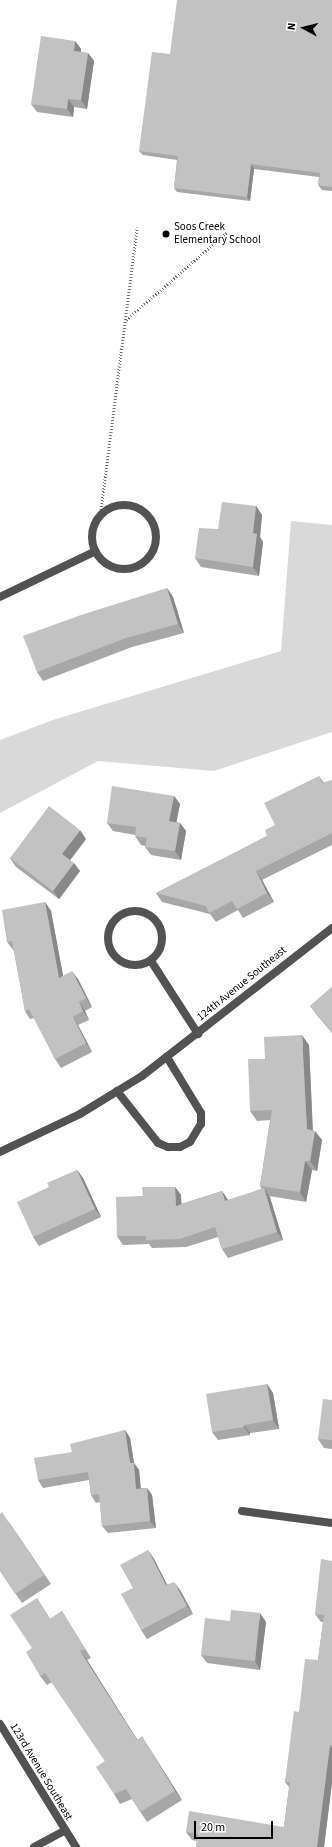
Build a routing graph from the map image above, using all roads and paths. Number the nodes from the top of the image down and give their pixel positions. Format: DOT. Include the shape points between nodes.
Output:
graph roads {
  1 [pos="137,226"];
  2 [pos="226,233"];
  3 [pos="125,320"];
  4 [pos="100,516"];
  5 [pos="96,551"];
  6 [pos="0,597"];
  7 [pos="332,928"];
  8 [pos="151,961"];
  9 [pos="198,1034"];
  10 [pos="167,1057"];
  11 [pos="117,1091"];
  12 [pos="0,1152"];
  13 [pos="242,1511"];
  14 [pos="332,1523"];
  15 [pos="0,1724"];
  16 [pos="64,1831"];
  17 [pos="34,1847"];
  18 [pos="76,1847"];
  1 -- 3 [label="path"];
  2 -- 3 [label="path"];
  3 -- 4 [label="path"];
  4 -- 5 [label="street" via="94,527 92,539"];
  4 -- 5 [label="street" via="110,508 122,505 135,507 145,513 153,523 156,535 154,548 148,558 138,566 114,568 103,561"];
  5 -- 6 [label="street"];
  7 -- 9 [label="street, 124th Avenue Southeast"];
  8 -- 8 [label="street" via="162,944 162,933 158,923 151,915 141,911 130,910 120,915 108,932 112,953 130,965"];
  8 -- 9 [label="street"];
  9 -- 10 [label="street, 124th Avenue Southeast"];
  10 -- 11 [label="street, 124th Avenue Southeast"];
  10 -- 11 [label="street" via="201,1112 201,1124 190,1142 180,1147 168,1147 158,1143"];
  11 -- 12 [label="street, 124th Avenue Southeast" via="80,1114"];
  13 -- 14 [label="street"];
  15 -- 16 [label="street, 123rd Avenue Southeast"];
  16 -- 17 [label="street"];
  16 -- 18 [label="street, 123rd Avenue Southeast"];
}
